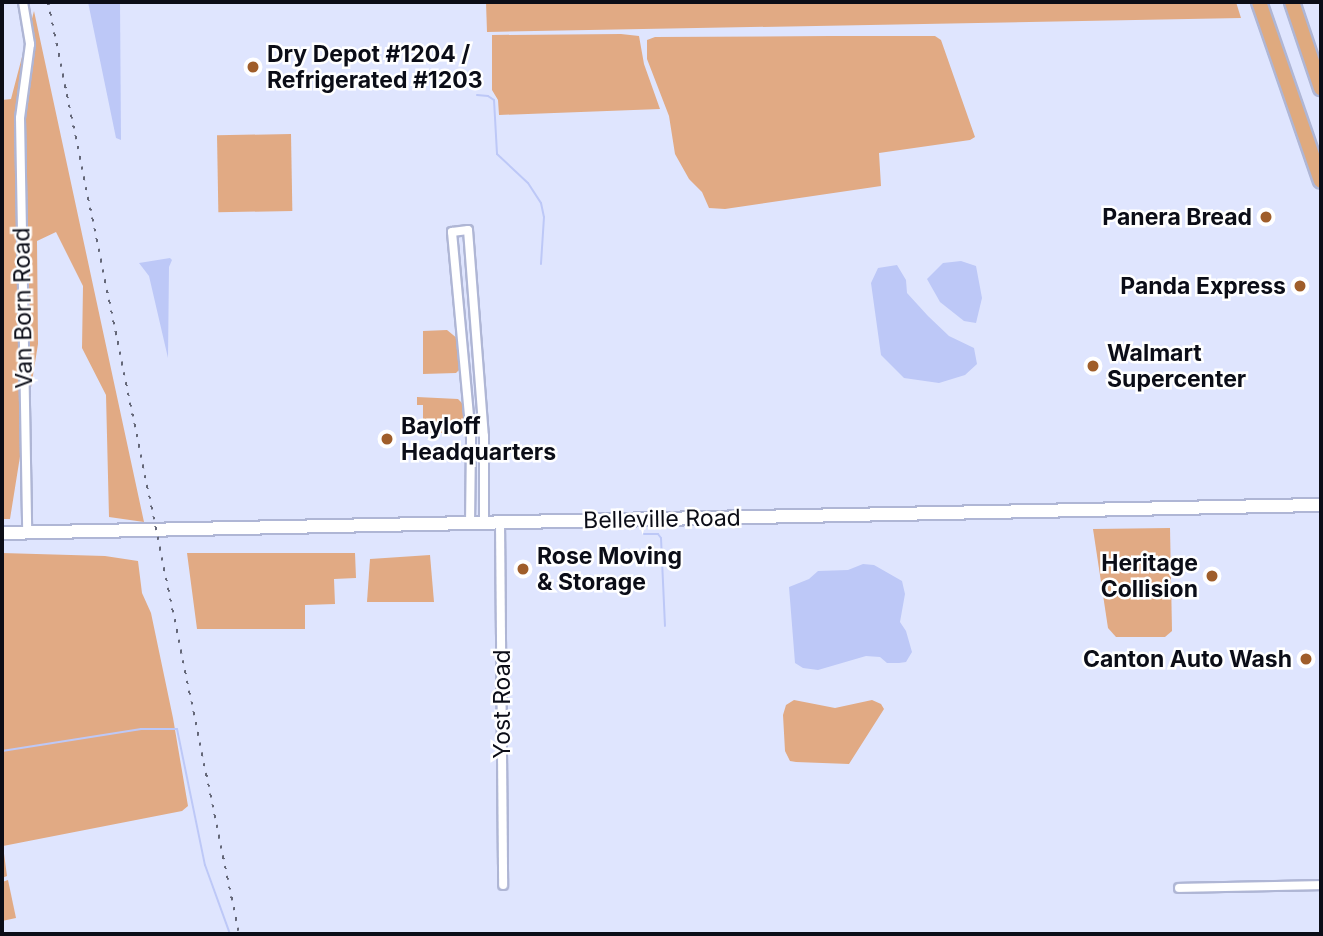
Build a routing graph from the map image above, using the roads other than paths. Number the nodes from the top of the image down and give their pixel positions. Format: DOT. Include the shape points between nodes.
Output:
graph roads {
  1 [pos="23,2"];
  2 [pos="1259,2"];
  3 [pos="1292,2"];
  4 [pos="1321,88"];
  5 [pos="1321,181"];
  6 [pos="475,317"];
  7 [pos="460,319"];
  8 [pos="480,385"];
  9 [pos="466,386"];
  10 [pos="484,436"];
  11 [pos="471,437"];
  12 [pos="1321,505"];
  13 [pos="484,523"];
  14 [pos="500,523"];
  15 [pos="470,524"];
  16 [pos="27,532"];
  17 [pos="2,533"];
  18 [pos="1321,885"];
  19 [pos="503,886"];
  20 [pos="1179,888"];
  1 -- 16 [label="street, Van Born Road" via="30,44 20,118"];
  2 -- 5 [label="main road"];
  3 -- 4 [label="main road"];
  6 -- 7 [label="street"];
  6 -- 7 [label="street" via="468,230 452,232"];
  6 -- 8 [label="street"];
  7 -- 9 [label="street"];
  8 -- 9 [label="street"];
  8 -- 10 [label="street"];
  9 -- 11 [label="street"];
  10 -- 11 [label="street"];
  10 -- 13 [label="street"];
  11 -- 15 [label="street"];
  12 -- 14 [label="main road, Belleville Road"];
  13 -- 14 [label="main road, Belleville Road"];
  13 -- 15 [label="main road, Belleville Road"];
  14 -- 19 [label="street, Yost Road"];
  15 -- 16 [label="main road, Belleville Road"];
  16 -- 17 [label="main road, Belleville Road"];
  18 -- 20 [label="street"];
}
